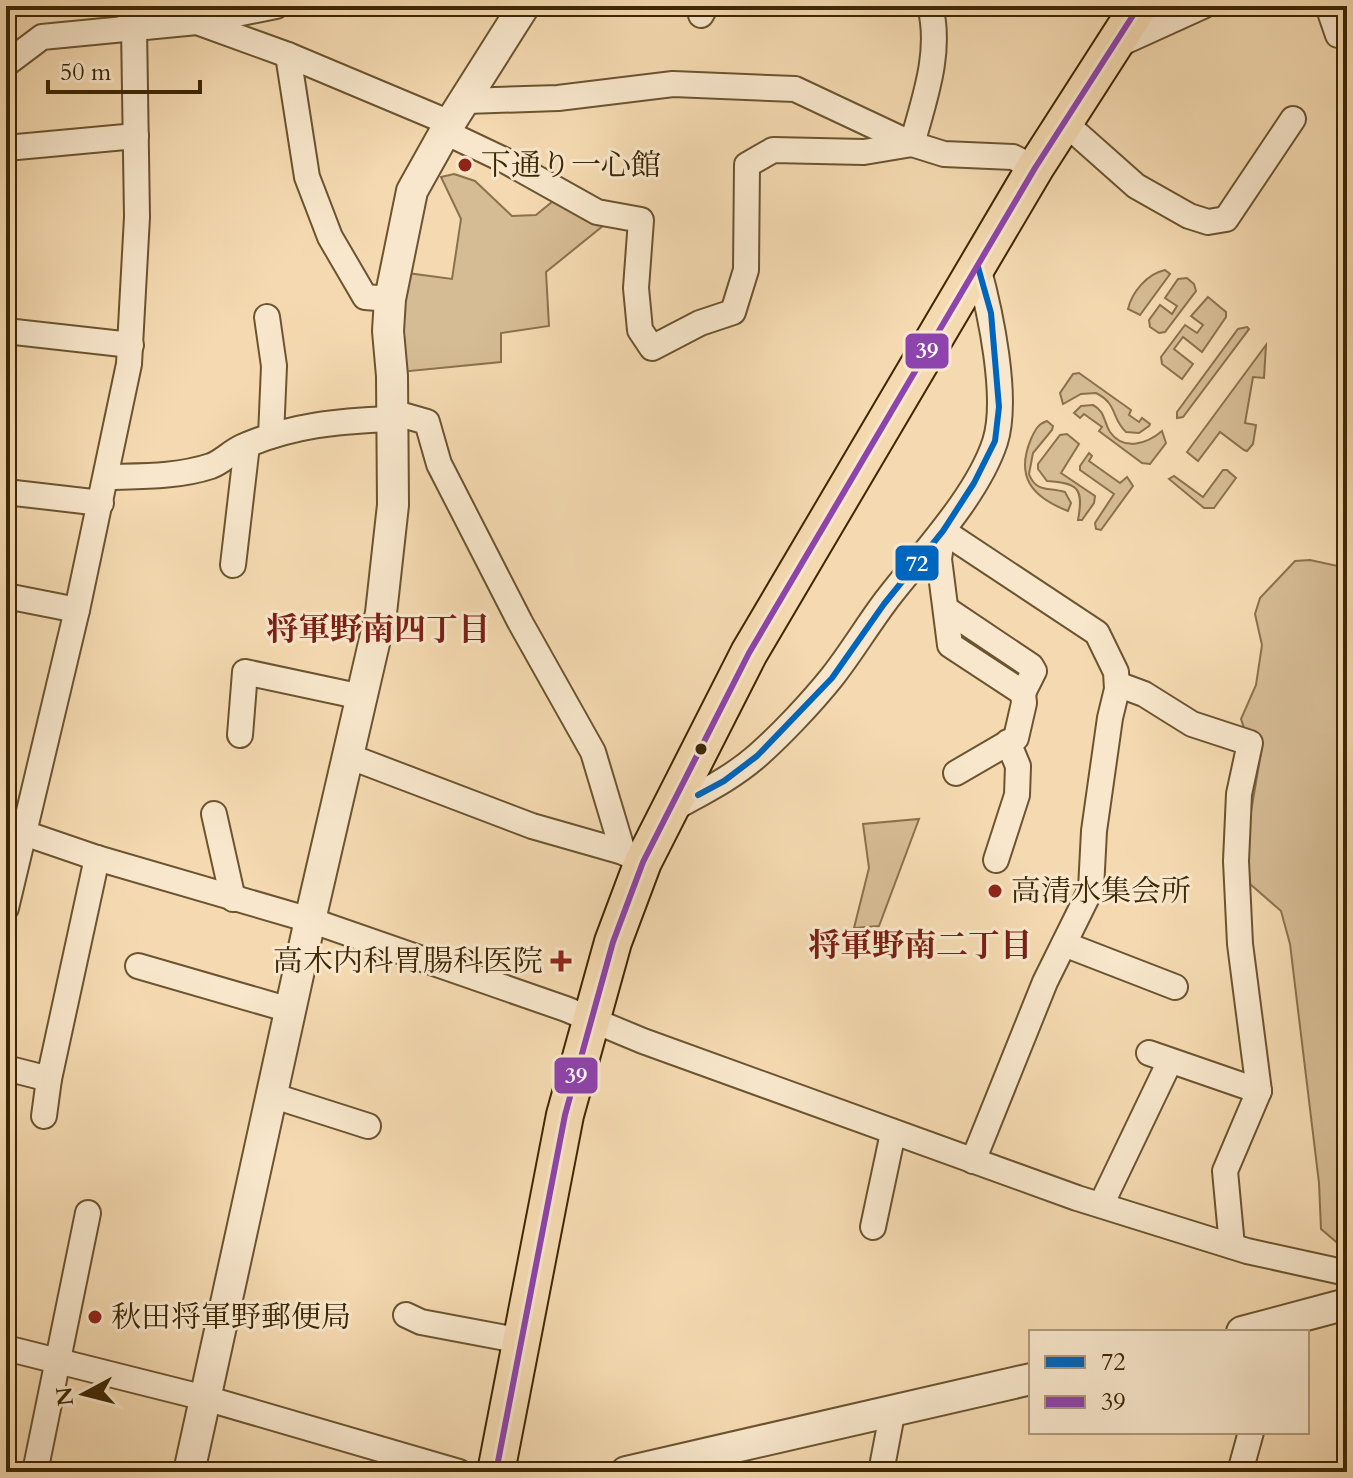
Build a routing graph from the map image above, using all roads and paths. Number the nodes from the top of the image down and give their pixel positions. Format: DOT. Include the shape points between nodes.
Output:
graph roads {
  1 [pos="276,6"];
  2 [pos="524,6"];
  3 [pos="930,6"];
  4 [pos="1139,6"];
  5 [pos="1203,6"];
  6 [pos="1328,6"];
  7 [pos="133,16"];
  8 [pos="197,22"];
  9 [pos="1338,35"];
  10 [pos="1115,46"];
  11 [pos="288,55"];
  12 [pos="6,64"];
  13 [pos="453,119"];
  14 [pos="1293,119"];
  15 [pos="1065,123"];
  16 [pos="136,136"];
  17 [pos="912,144"];
  18 [pos="6,148"];
  19 [pos="1035,168"];
  20 [pos="978,267"];
  21 [pos="390,299"];
  22 [pos="267,317"];
  23 [pos="6,331"];
  24 [pos="131,345"];
  25 [pos="392,416"];
  26 [pos="271,436"];
  27 [pos="247,445"];
  28 [pos="107,477"];
  29 [pos="6,492"];
  30 [pos="101,503"];
  31 [pos="943,531"];
  32 [pos="233,565"];
  33 [pos="6,596"];
  34 [pos="77,610"];
  35 [pos="1117,684"];
  36 [pos="362,697"];
  37 [pos="240,735"];
  38 [pos="1008,742"];
  39 [pos="348,756"];
  40 [pos="956,773"];
  41 [pos="667,812"];
  42 [pos="214,814"];
  43 [pos="24,833"];
  44 [pos="633,857"];
  45 [pos="97,858"];
  46 [pos="996,860"];
  47 [pos="233,899"];
  48 [pos="6,908"];
  49 [pos="310,920"];
  50 [pos="1064,944"];
  51 [pos="138,966"];
  52 [pos="1175,987"];
  53 [pos="290,1010"];
  54 [pos="591,1021"];
  55 [pos="6,1068"];
  56 [pos="49,1079"];
  57 [pos="1259,1091"];
  58 [pos="271,1095"];
  59 [pos="44,1116"];
  60 [pos="368,1126"];
  61 [pos="893,1133"];
  62 [pos="973,1161"];
  63 [pos="1101,1205"];
  64 [pos="88,1213"];
  65 [pos="873,1227"];
  66 [pos="1232,1246"];
  67 [pos="1347,1273"];
  68 [pos="1347,1304"];
  69 [pos="406,1315"];
  70 [pos="1279,1328"];
  71 [pos="522,1341"];
  72 [pos="6,1348"];
  73 [pos="56,1360"];
  74 [pos="1029,1379"];
  75 [pos="205,1398"];
  76 [pos="893,1409"];
  77 [pos="1250,1434"];
  78 [pos="35,1472"];
  79 [pos="189,1472"];
  80 [pos="459,1472"];
  81 [pos="496,1472"];
  82 [pos="626,1472"];
  83 [pos="881,1472"];
  84 [pos="1240,1472"];
  1 -- 8 [label="street"];
  2 -- 13 [label="street"];
  3 -- 17 [label="street" via="931,74"];
  4 -- 10 [label="main road"];
  5 -- 10 [label="street"];
  6 -- 9 [label="street"];
  7 -- 8 [label="street"];
  7 -- 12 [label="street" via="42,37"];
  7 -- 16 [label="street"];
  8 -- 11 [label="street"];
  10 -- 15 [label="main road"];
  11 -- 13 [label="street"];
  11 -- 21 [label="street" via="307,177 330,237 365,297"];
  13 -- 17 [label="street" via="558,98 673,84 795,89"];
  13 -- 17 [label="street" via="504,160 597,212 641,220 636,288 640,330 652,348 733,312 746,270 747,165 773,150 864,152"];
  13 -- 21 [label="street" via="412,191"];
  14 -- 15 [label="street" via="1226,219 1208,222 1136,186"];
  15 -- 19 [label="main road"];
  16 -- 18 [label="street"];
  16 -- 24 [label="street"];
  17 -- 19 [label="street" via="944,154 1013,157"];
  19 -- 20 [label="main road"];
  20 -- 31 [label="street" via="996,353 995,441"];
  20 -- 41 [label="main road" via="749,653"];
  21 -- 25 [label="street"];
  22 -- 26 [label="street" via="274,366"];
  23 -- 24 [label="street"];
  24 -- 28 [label="street"];
  25 -- 26 [label="street" via="334,421"];
  25 -- 36 [label="street" via="391,521 381,613"];
  25 -- 44 [label="street" via="427,422 446,477 593,752"];
  26 -- 27 [label="street"];
  27 -- 28 [label="street" via="213,466"];
  27 -- 32 [label="street"];
  28 -- 30 [label="street"];
  29 -- 30 [label="street"];
  30 -- 34 [label="street"];
  31 -- 35 [label="street" via="1097,633"];
  31 -- 38 [label="street" via="939,559 950,645 1023,693 1016,738"];
  31 -- 41 [label="street" via="832,678 757,756"];
  33 -- 34 [label="street"];
  34 -- 43 [label="street"];
  35 -- 50 [label="street" via="1094,831 1091,889"];
  35 -- 57 [label="street" via="1192,724 1250,743 1239,794 1236,861 1240,944"];
  36 -- 37 [label="street" via="245,672"];
  36 -- 39 [label="street"];
  38 -- 40 [label="street"];
  38 -- 46 [label="street" via="1018,766 1017,795"];
  39 -- 44 [label="street" via="532,826"];
  39 -- 49 [label="street"];
  41 -- 44 [label="main road"];
  42 -- 47 [label="street"];
  43 -- 45 [label="street"];
  43 -- 48 [label="street"];
  44 -- 54 [label="main road"];
  45 -- 47 [label="street"];
  45 -- 56 [label="street"];
  47 -- 49 [label="street"];
  49 -- 53 [label="street"];
  49 -- 54 [label="street"];
  50 -- 52 [label="street"];
  50 -- 62 [label="street"];
  51 -- 53 [label="street"];
  53 -- 58 [label="street"];
  54 -- 61 [label="street"];
  54 -- 71 [label="main road" via="565,1115"];
  55 -- 56 [label="street"];
  56 -- 59 [label="street"];
  57 -- 63 [label="street" via="1160,1057"];
  57 -- 66 [label="street" via="1225,1171"];
  58 -- 60 [label="street"];
  58 -- 75 [label="street"];
  61 -- 62 [label="street"];
  61 -- 65 [label="street"];
  62 -- 63 [label="street"];
  63 -- 66 [label="street"];
  64 -- 73 [label="street"];
  66 -- 67 [label="street"];
  68 -- 70 [label="street"];
  69 -- 71 [label="street"];
  71 -- 81 [label="main road"];
  72 -- 73 [label="street"];
  73 -- 75 [label="street"];
  73 -- 78 [label="street"];
  74 -- 76 [label="street"];
  75 -- 79 [label="street"];
  75 -- 80 [label="street"];
  76 -- 82 [label="street"];
  76 -- 83 [label="street"];
  77 -- 84 [label="street"];
}
